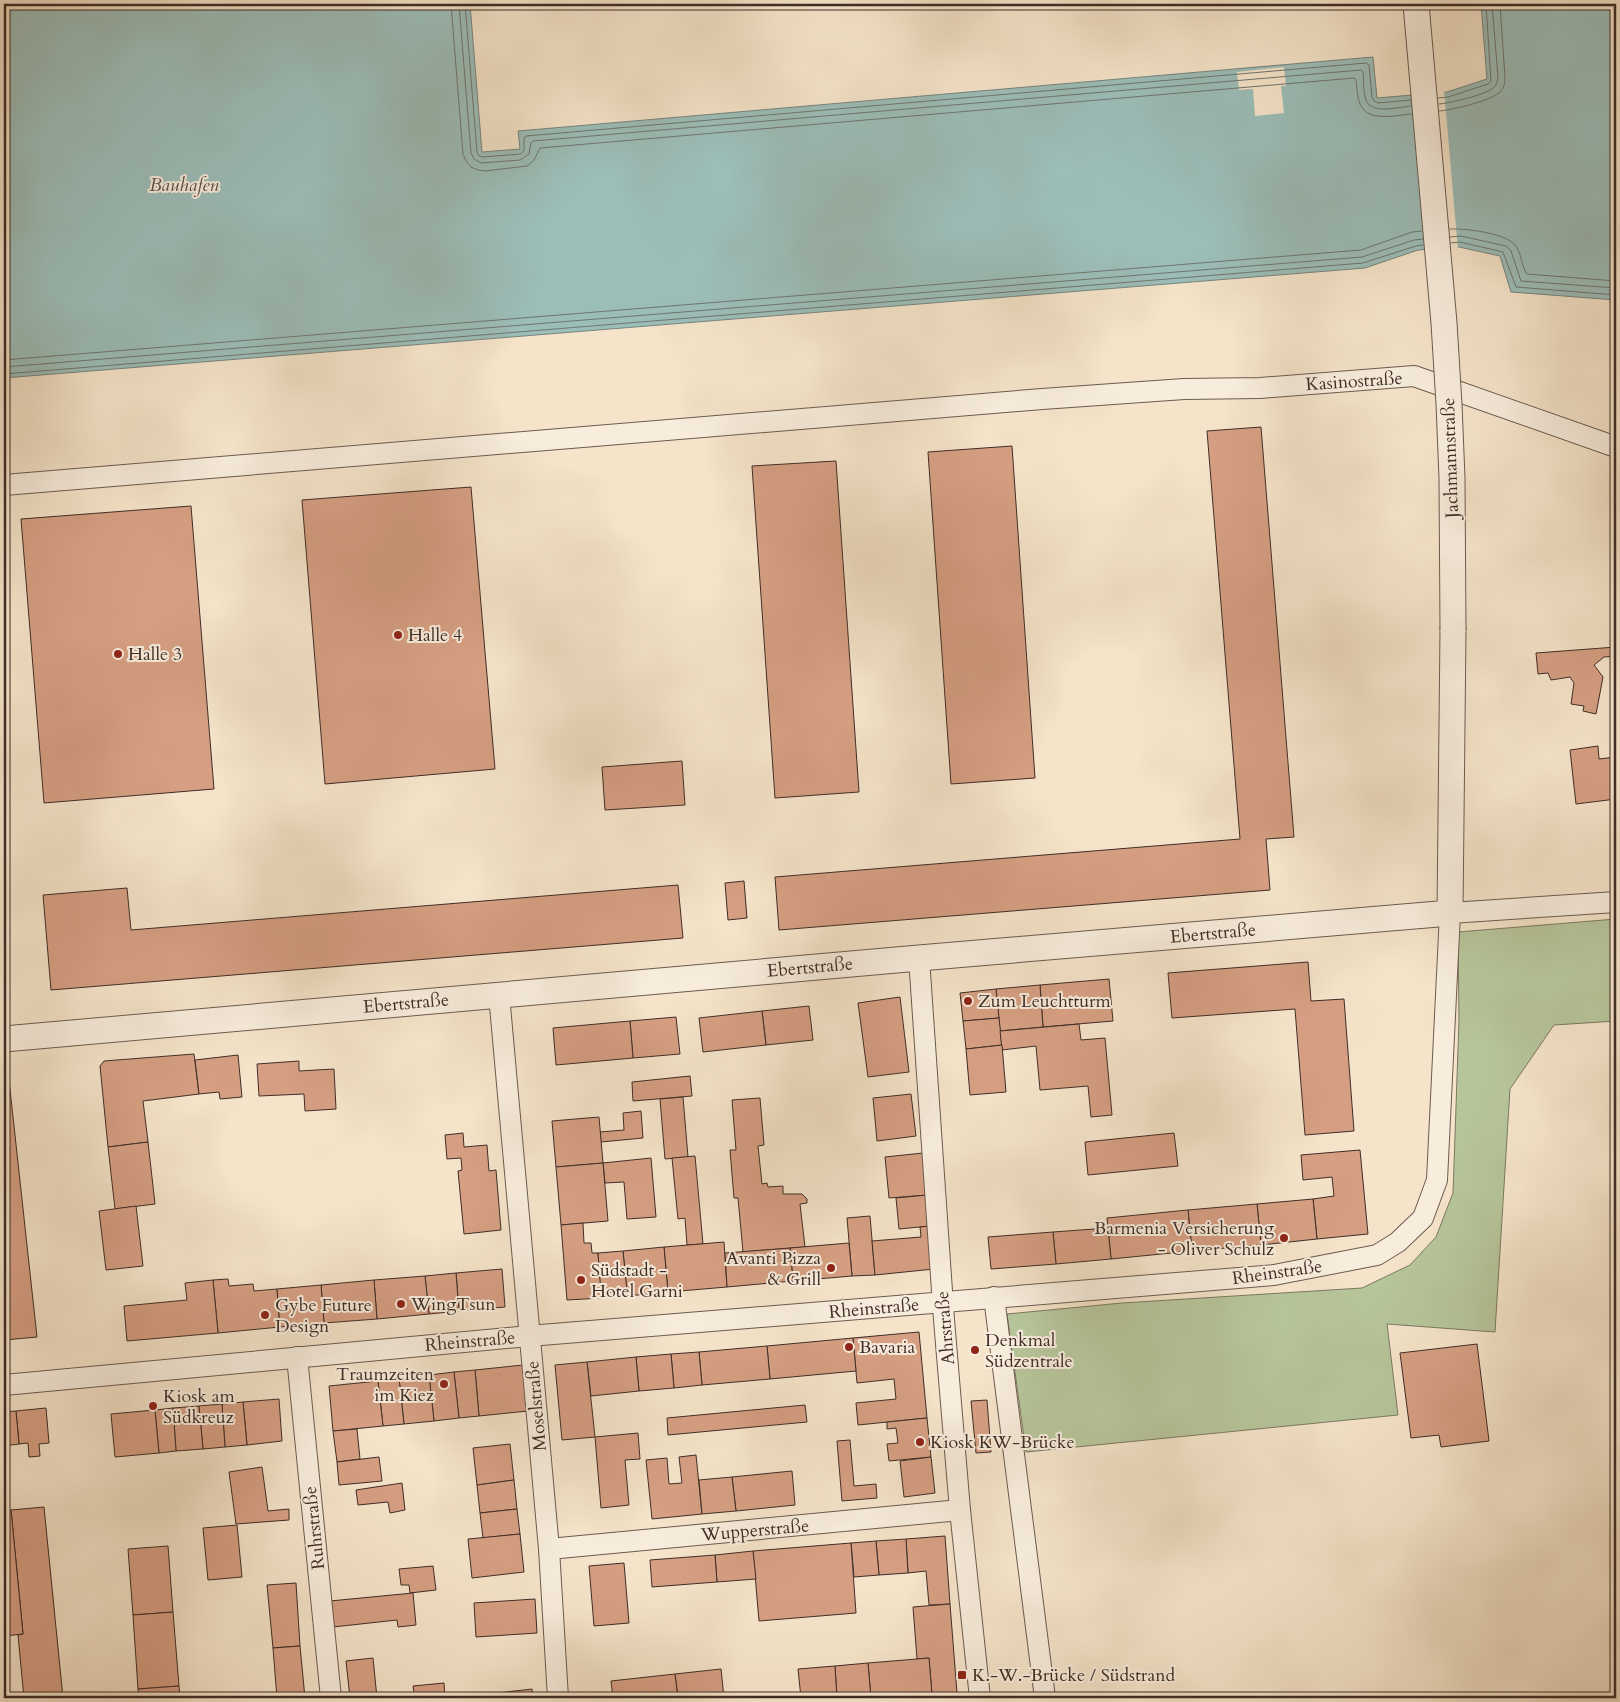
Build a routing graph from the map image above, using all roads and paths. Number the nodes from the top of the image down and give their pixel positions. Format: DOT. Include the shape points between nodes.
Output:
graph roads {
  1 [pos="1416,4"];
  2 [pos="1616,447"];
  3 [pos="4,485"];
  4 [pos="1616,902"];
  5 [pos="1450,913"];
  6 [pos="919,958"];
  7 [pos="500,995"];
  8 [pos="4,1039"];
  9 [pos="994,1297"];
  10 [pos="942,1303"];
  11 [pos="529,1336"];
  12 [pos="297,1357"];
  13 [pos="4,1385"];
  14 [pos="960,1510"];
  15 [pos="549,1549"];
  16 [pos="331,1698"];
  17 [pos="558,1698"];
  18 [pos="980,1698"];
  19 [pos="1045,1698"];
  1 -- 5 [label="street, Jachmannstraße, bridge" via="1444,323 1452,495"];
  2 -- 3 [label="street, Kasinostraße" via="1414,376 1260,388 1184,389 1051,398"];
  4 -- 5 [label="street, Ebertstraße"];
  5 -- 6 [label="street, Ebertstraße"];
  5 -- 9 [label="street, Rheinstraße" via="1437,1180 1423,1218 1398,1242 1378,1255 1274,1275"];
  6 -- 7 [label="street, Ebertstraße"];
  6 -- 10 [label="street, Ahrstraße"];
  7 -- 8 [label="street, Ebertstraße"];
  7 -- 11 [label="street, Moselstraße"];
  9 -- 10 [label="street, Rheinstraße"];
  9 -- 19 [label="street"];
  10 -- 11 [label="street, Rheinstraße"];
  10 -- 14 [label="street, Ahrstraße"];
  11 -- 12 [label="street, Rheinstraße"];
  11 -- 15 [label="street, Moselstraße"];
  12 -- 13 [label="street, Rheinstraße"];
  12 -- 16 [label="street, Ruhrstraße"];
  14 -- 15 [label="street, Wupperstraße"];
  14 -- 18 [label="street, Ahrstraße"];
  15 -- 17 [label="street, Moselstraße"];
}
